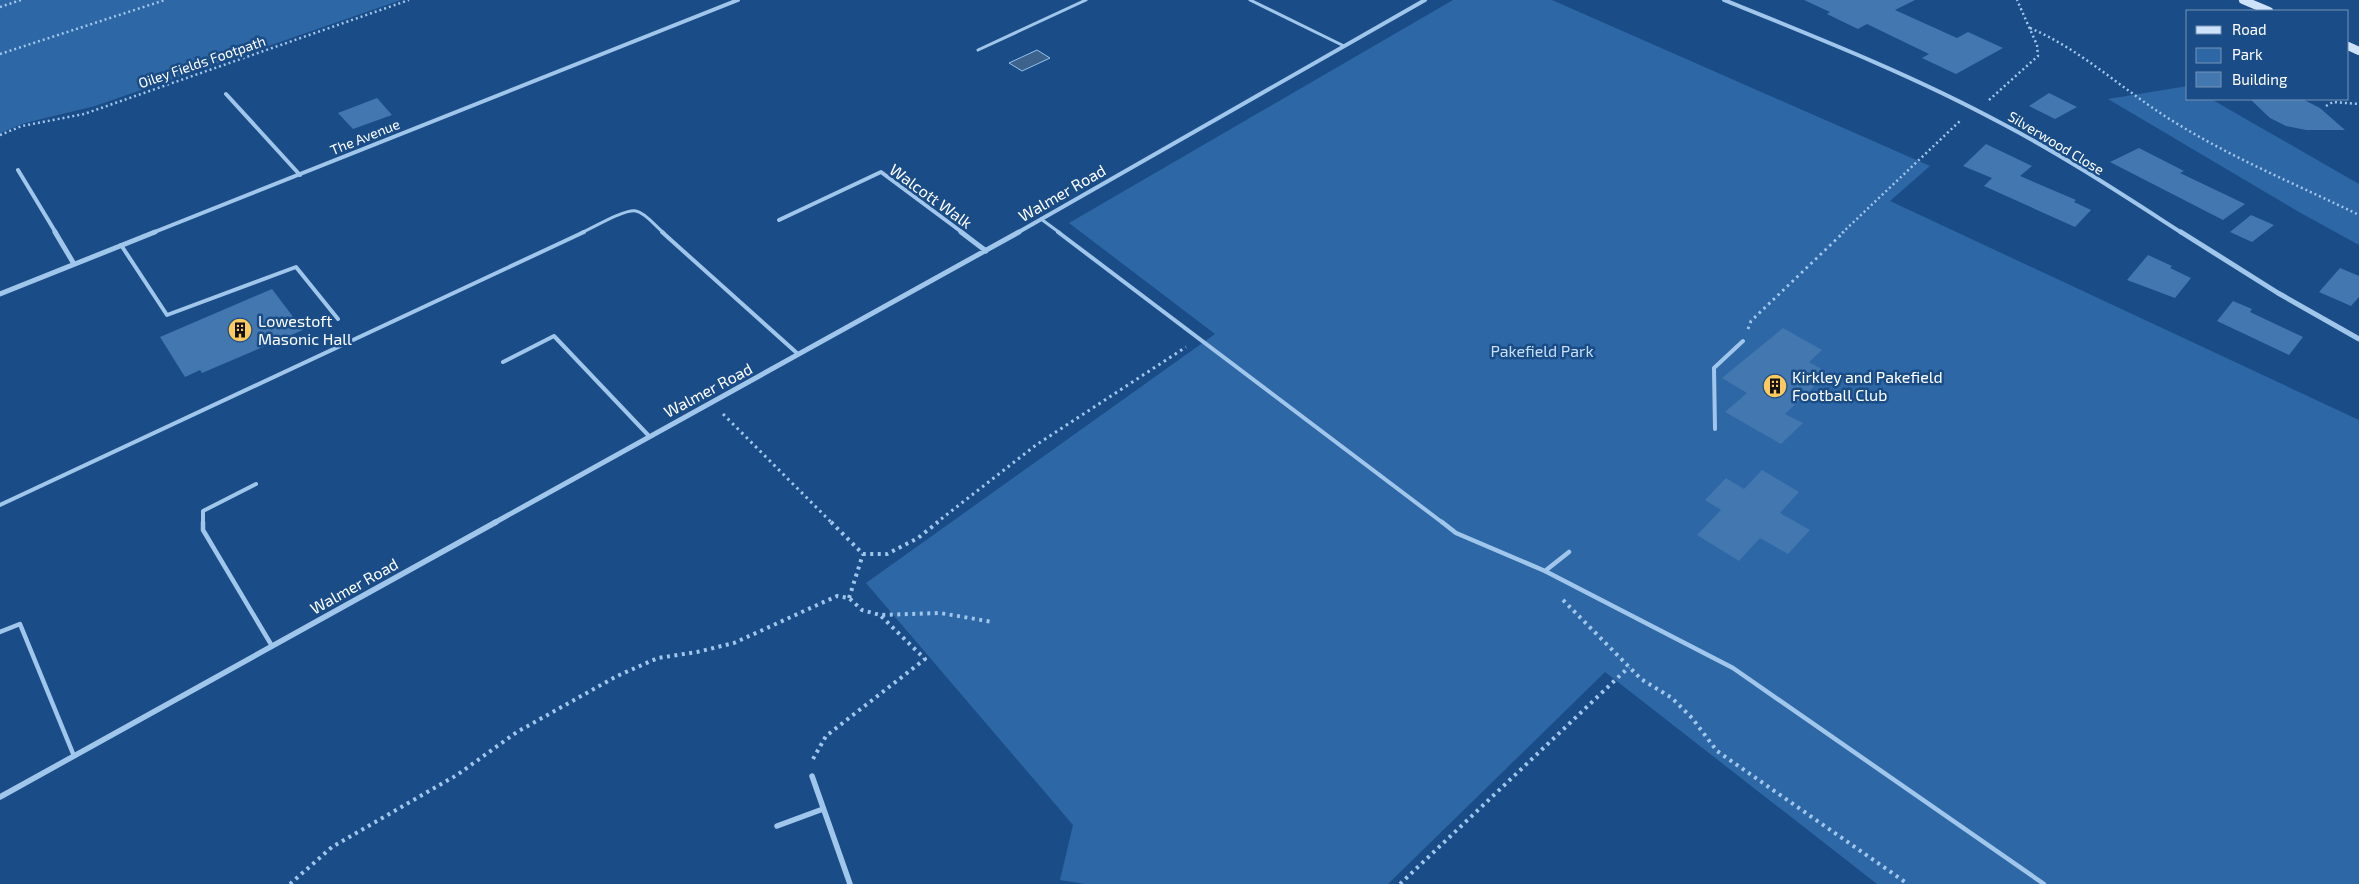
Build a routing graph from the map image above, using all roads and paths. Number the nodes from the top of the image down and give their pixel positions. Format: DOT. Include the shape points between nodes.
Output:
graph roads {
  1 [pos="21,0"];
  2 [pos="152,0"];
  3 [pos="166,0"];
  4 [pos="409,0"];
  5 [pos="738,0"];
  6 [pos="1086,0"];
  7 [pos="1250,0"];
  8 [pos="1425,0"];
  9 [pos="1724,0"];
  10 [pos="2017,0"];
  11 [pos="2243,0"];
  12 [pos="156,3"];
  13 [pos="0,7"];
  14 [pos="2267,10"];
  15 [pos="2030,28"];
  16 [pos="1344,46"];
  17 [pos="978,50"];
  18 [pos="0,54"];
  19 [pos="226,94"];
  20 [pos="2359,104"];
  21 [pos="2326,106"];
  22 [pos="1976,109"];
  23 [pos="0,135"];
  24 [pos="18,170"];
  25 [pos="300,175"];
  26 [pos="2359,215"];
  27 [pos="1040,219"];
  28 [pos="779,220"];
  29 [pos="121,246"];
  30 [pos="986,251"];
  31 [pos="74,264"];
  32 [pos="0,294"];
  33 [pos="338,319"];
  34 [pos="1751,321"];
  35 [pos="1199,339"];
  36 [pos="2359,339"];
  37 [pos="1743,341"];
  38 [pos="798,354"];
  39 [pos="503,362"];
  40 [pos="712,403"];
  41 [pos="1715,429"];
  42 [pos="649,436"];
  43 [pos="256,484"];
  44 [pos="0,505"];
  45 [pos="1569,552"];
  46 [pos="863,554"];
  47 [pos="1545,571"];
  48 [pos="849,598"];
  49 [pos="880,616"];
  50 [pos="993,622"];
  51 [pos="0,632"];
  52 [pos="272,646"];
  53 [pos="1629,667"];
  54 [pos="74,756"];
  55 [pos="812,776"];
  56 [pos="0,797"];
  57 [pos="823,809"];
  58 [pos="777,826"];
  59 [pos="290,884"];
  60 [pos="850,884"];
  61 [pos="1400,884"];
  62 [pos="1908,884"];
  63 [pos="2044,884"];
  1 -- 13 [label="path"];
  2 -- 12 [label="path"];
  3 -- 12 [label="path"];
  4 -- 23 [label="path, Oiley Fields Footpath" via="84,114 22,126"];
  5 -- 25 [label="street, The Avenue"];
  6 -- 17 [label="lane"];
  7 -- 16 [label="lane"];
  8 -- 16 [label="street, Walmer Road"];
  9 -- 22 [label="street, Silverwood Close" via="1916,79"];
  10 -- 15 [label="path"];
  11 -- 14 [label="main road"];
  12 -- 18 [label="path"];
  15 -- 22 [label="path" via="2038,45 2038,56"];
  15 -- 26 [label="path" via="2076,51 2179,125"];
  16 -- 27 [label="street, Walmer Road"];
  19 -- 25 [label="street"];
  20 -- 21 [label="path" via="2333,102"];
  22 -- 34 [label="path"];
  22 -- 36 [label="street, Silverwood Close" via="2040,144 2262,284"];
  24 -- 31 [label="street"];
  25 -- 29 [label="street, The Avenue"];
  27 -- 30 [label="street, Walmer Road"];
  27 -- 35 [label="lane"];
  28 -- 30 [label="street, Walcott Walk" via="881,172"];
  29 -- 31 [label="street, The Avenue"];
  29 -- 33 [label="lane" via="167,315 296,267"];
  30 -- 38 [label="street, Walmer Road"];
  31 -- 32 [label="street, The Avenue"];
  35 -- 46 [label="path" via="1036,445 918,538 887,554"];
  35 -- 47 [label="lane" via="1456,533"];
  37 -- 41 [label="lane" via="1714,368"];
  38 -- 40 [label="street, Walmer Road"];
  38 -- 44 [label="lane" via="635,211"];
  39 -- 42 [label="lane" via="554,336"];
  40 -- 42 [label="street, Walmer Road"];
  40 -- 46 [label="path"];
  42 -- 52 [label="street, Walmer Road"];
  43 -- 52 [label="lane" via="203,511 203,530"];
  45 -- 47 [label="lane"];
  46 -- 48 [label="path"];
  47 -- 53 [label="path" via="1557,593"];
  47 -- 63 [label="lane" via="1733,668"];
  48 -- 49 [label="path" via="862,610"];
  48 -- 59 [label="path" via="837,596 734,643 658,658 617,676 518,732 457,775 332,847"];
  49 -- 50 [label="path" via="940,613"];
  49 -- 55 [label="path" via="924,659 826,736 814,756"];
  51 -- 54 [label="lane" via="20,624"];
  52 -- 54 [label="street, Walmer Road"];
  53 -- 61 [label="path"];
  53 -- 62 [label="path" via="1641,679 1672,698 1717,751"];
  54 -- 56 [label="street, Walmer Road"];
  55 -- 57 [label="street"];
  57 -- 58 [label="street"];
  57 -- 60 [label="street"];
}
